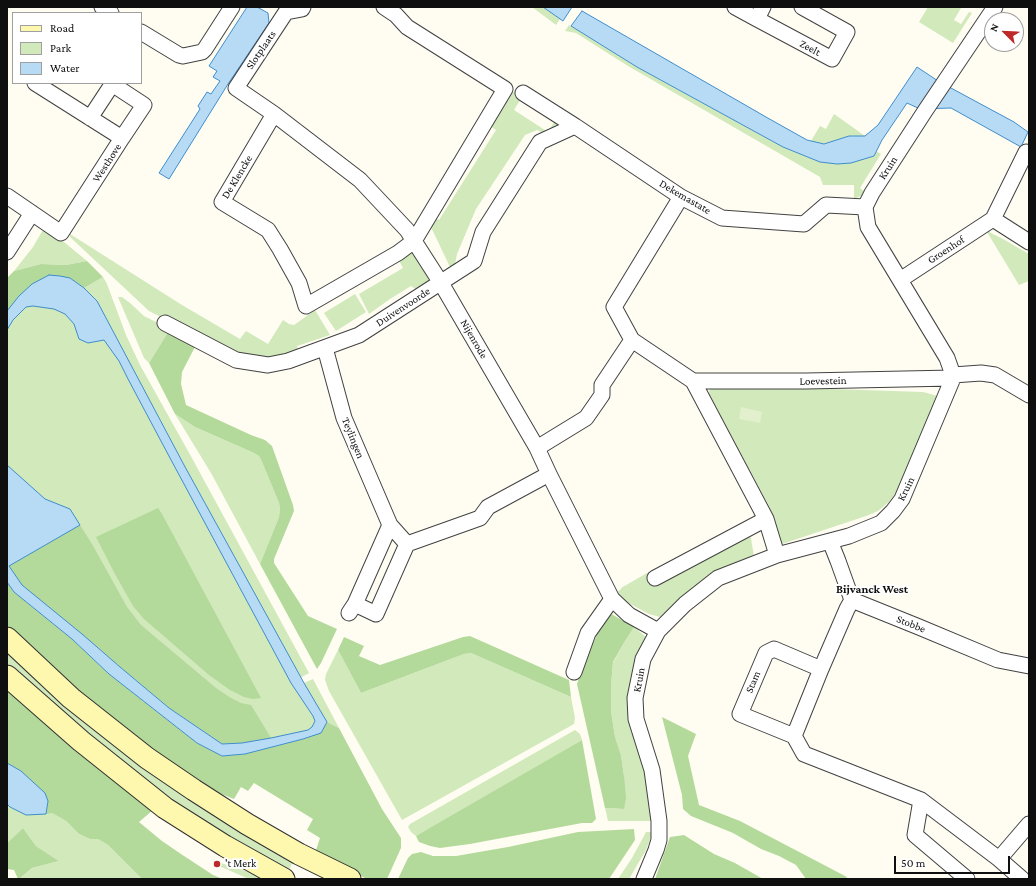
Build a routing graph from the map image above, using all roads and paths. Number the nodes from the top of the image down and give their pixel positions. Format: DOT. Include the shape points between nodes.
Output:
graph roads {
  1 [pos="232,7"];
  2 [pos="303,7"];
  3 [pos="384,7"];
  4 [pos="736,7"];
  5 [pos="802,7"];
  6 [pos="991,8"];
  7 [pos="282,10"];
  8 [pos="760,13"];
  9 [pos="142,35"];
  10 [pos="37,84"];
  11 [pos="112,84"];
  12 [pos="236,88"];
  13 [pos="523,93"];
  14 [pos="274,114"];
  15 [pos="90,118"];
  16 [pos="575,126"];
  17 [pos="122,138"];
  18 [pos="1026,152"];
  19 [pos="7,196"];
  20 [pos="681,197"];
  21 [pos="865,207"];
  22 [pos="32,213"];
  23 [pos="993,219"];
  24 [pos="414,241"];
  25 [pos="1029,242"];
  26 [pos="7,252"];
  27 [pos="900,280"];
  28 [pos="441,283"];
  29 [pos="165,323"];
  30 [pos="632,340"];
  31 [pos="325,348"];
  32 [pos="953,376"];
  33 [pos="694,381"];
  34 [pos="1029,395"];
  35 [pos="537,448"];
  36 [pos="549,474"];
  37 [pos="766,519"];
  38 [pos="390,525"];
  39 [pos="830,541"];
  40 [pos="407,544"];
  41 [pos="777,555"];
  42 [pos="654,578"];
  43 [pos="612,598"];
  44 [pos="852,600"];
  45 [pos="658,631"];
  46 [pos="7,638"];
  47 [pos="1029,666"];
  48 [pos="821,669"];
  49 [pos="574,672"];
  50 [pos="7,676"];
  51 [pos="794,736"];
  52 [pos="921,800"];
  53 [pos="1029,824"];
  54 [pos="999,859"];
  55 [pos="1013,876"];
  56 [pos="284,879"];
  57 [pos="350,879"];
  58 [pos="644,879"];
  59 [pos="967,879"];
  1 -- 9 [label="street" via="204,51 183,56"];
  2 -- 7 [label="street, Slotplaats"];
  3 -- 24 [label="street" via="408,27 505,89"];
  4 -- 8 [label="street, Zeelt"];
  5 -- 8 [label="street, Zeelt" via="847,32 832,59"];
  6 -- 21 [label="street, Kruin"];
  7 -- 12 [label="street, Slotplaats"];
  10 -- 15 [label="street, Westhove"];
  11 -- 15 [label="street"];
  11 -- 17 [label="street" via="144,104"];
  12 -- 14 [label="street, Nijenrode"];
  13 -- 16 [label="street, Dekemastate"];
  14 -- 24 [label="street, Nijenrode" via="360,180 407,230"];
  14 -- 24 [label="street, De Klencke" via="222,202 268,230 299,283 306,306 398,253"];
  15 -- 17 [label="street, Westhove"];
  16 -- 20 [label="street, Dekemastate"];
  16 -- 28 [label="street, Duivenvoorde" via="540,142 482,232 474,261"];
  17 -- 22 [label="street, Westhove" via="61,233"];
  18 -- 23 [label="street"];
  19 -- 22 [label="street"];
  20 -- 21 [label="street, Dekemastate" via="722,218 804,224 826,205"];
  20 -- 30 [label="street" via="614,307"];
  21 -- 27 [label="street" via="868,227"];
  22 -- 26 [label="street"];
  23 -- 25 [label="street"];
  23 -- 27 [label="street, Groenhof"];
  24 -- 28 [label="street, Nijenrode"];
  27 -- 32 [label="street" via="947,358"];
  28 -- 31 [label="street, Duivenvoorde" via="359,335"];
  28 -- 35 [label="street, Nijenrode"];
  29 -- 31 [label="street, Duivenvoorde" via="236,360 268,365"];
  30 -- 33 [label="street"];
  30 -- 35 [label="street" via="602,385 602,395 586,418"];
  31 -- 38 [label="street, Teylingen" via="344,418"];
  32 -- 33 [label="street, Loevestein" via="806,381"];
  32 -- 34 [label="street, Loevestein" via="981,373 995,375"];
  32 -- 39 [label="street, Kruin" via="898,505 881,523"];
  33 -- 37 [label="street"];
  35 -- 36 [label="street, Nijenrode"];
  36 -- 40 [label="street" via="488,507 480,518"];
  36 -- 43 [label="street, Nijenrode"];
  37 -- 41 [label="street"];
  37 -- 42 [label="street"];
  38 -- 40 [label="street, Teylingen"];
  38 -- 40 [label="street" via="352,609 376,614"];
  39 -- 41 [label="street, Kruin"];
  39 -- 44 [label="street"];
  41 -- 45 [label="street, Kruin" via="718,578 685,604"];
  43 -- 45 [label="street, Nijenrode" via="629,615"];
  43 -- 49 [label="street" via="588,633"];
  44 -- 47 [label="street, Stobbe" via="998,660"];
  44 -- 48 [label="street"];
  45 -- 58 [label="street, Kruin" via="643,659 635,698 636,719 652,770 659,821 659,840"];
  46 -- 57 [label="main road" via="71,698 147,758 247,824"];
  48 -- 51 [label="street"];
  48 -- 51 [label="street, Stam" via="774,649 766,653 740,714"];
  50 -- 56 [label="main road" via="81,741 165,808"];
  51 -- 52 [label="street" via="804,754"];
  52 -- 54 [label="street"];
  52 -- 59 [label="street" via="915,835"];
  53 -- 54 [label="street"];
  54 -- 55 [label="street"];
}
